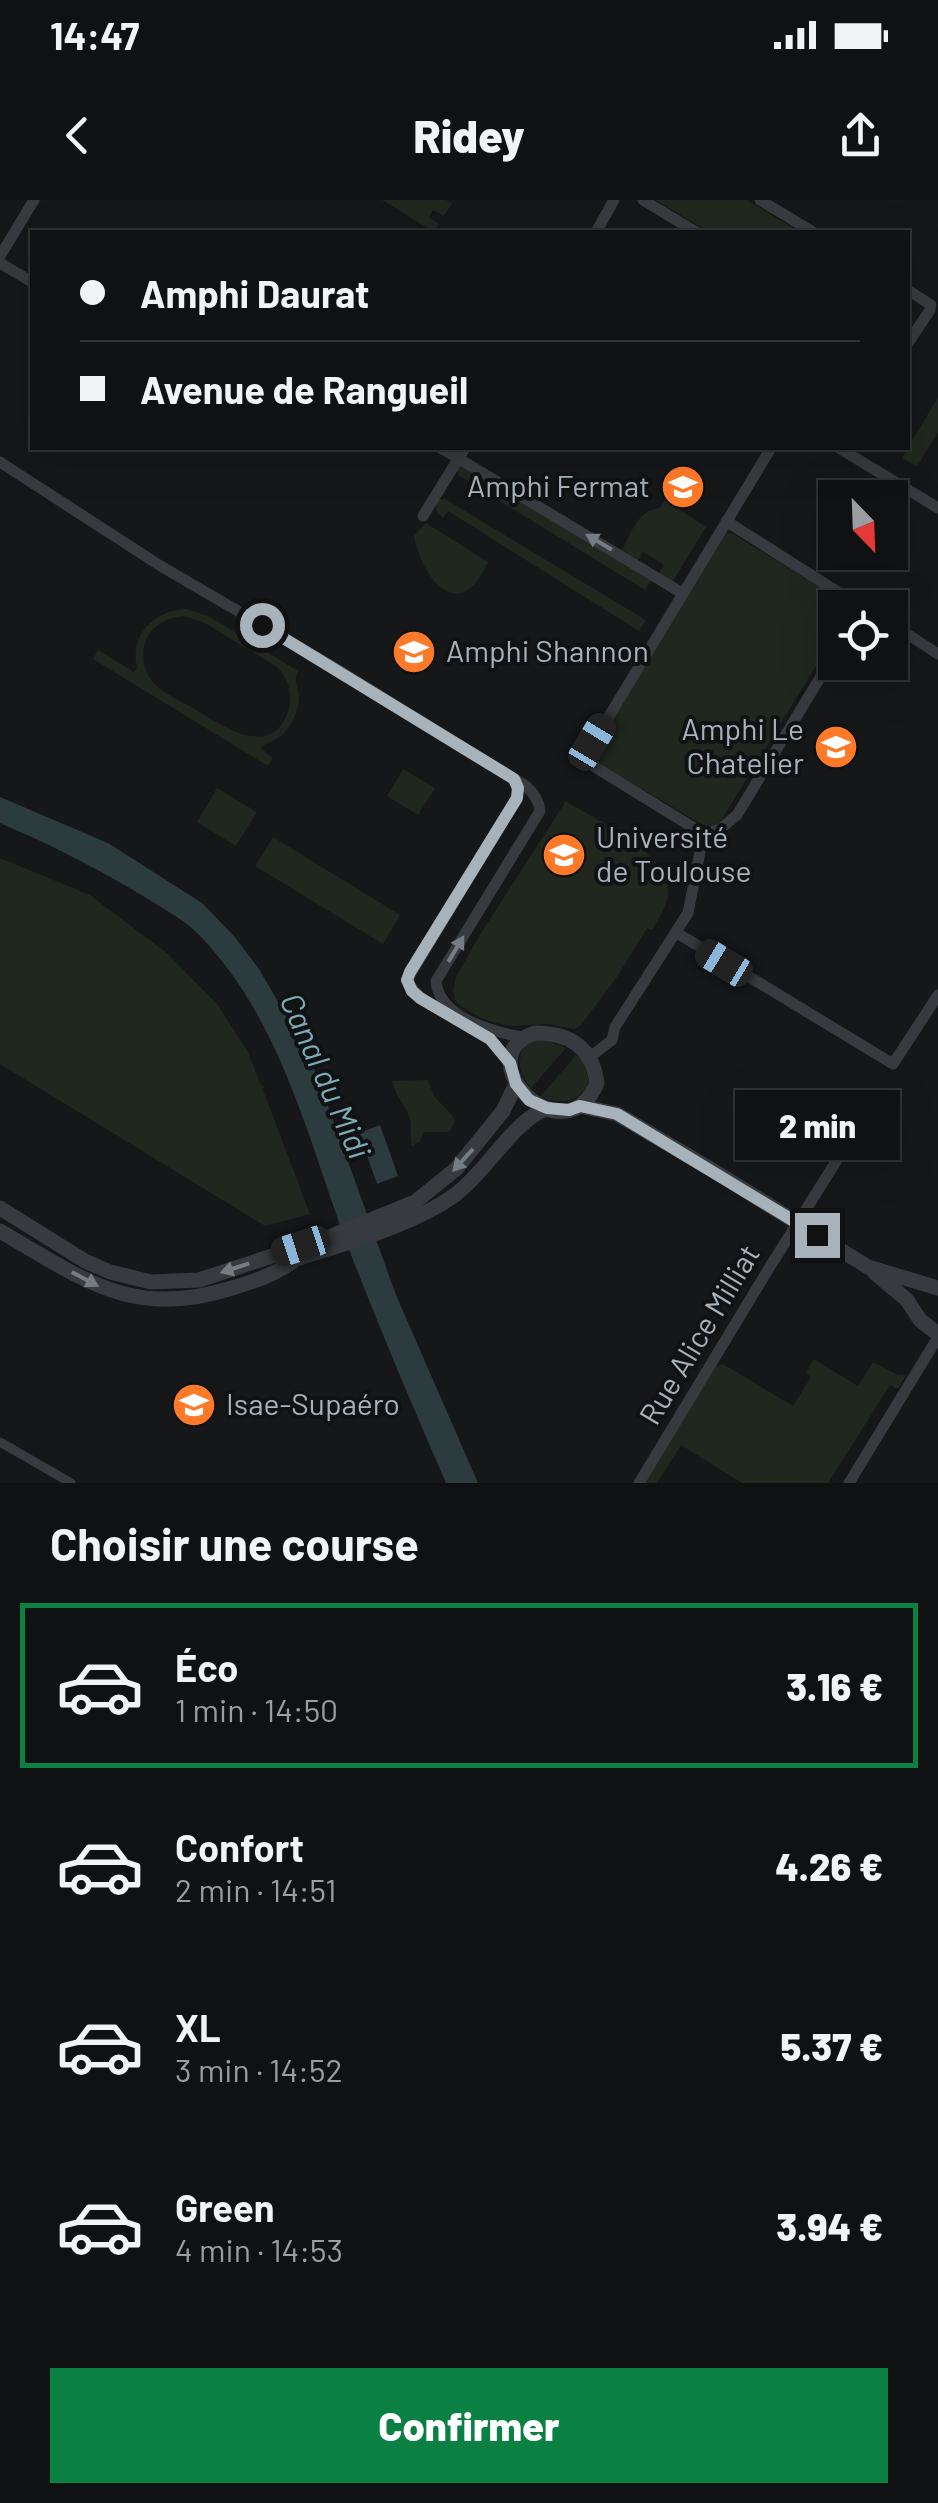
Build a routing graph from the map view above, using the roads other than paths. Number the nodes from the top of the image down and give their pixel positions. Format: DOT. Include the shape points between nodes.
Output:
graph roads {
  1 [pos="34,200"];
  2 [pos="614,200"];
  3 [pos="643,200"];
  4 [pos="760,200"];
  5 [pos="597,230"];
  6 [pos="693,230"];
  7 [pos="810,230"];
  8 [pos="0,259"];
  9 [pos="30,281"];
  10 [pos="910,291"];
  11 [pos="934,308"];
  12 [pos="910,340"];
  13 [pos="770,450"];
  14 [pos="844,450"];
  15 [pos="461,453"];
  16 [pos="0,462"];
  17 [pos="938,508"];
  18 [pos="423,516"];
  19 [pos="726,521"];
  20 [pos="836,590"];
  21 [pos="682,594"];
  22 [pos="908,635"];
  23 [pos="938,654"];
  24 [pos="819,680"];
  25 [pos="514,779"];
  26 [pos="700,835"];
  27 [pos="677,933"];
  28 [pos="938,994"];
  29 [pos="523,1037"];
  30 [pos="590,1057"];
  31 [pos="510,1063"];
  32 [pos="596,1082"];
  33 [pos="516,1084"];
  34 [pos="580,1106"];
  35 [pos="547,1108"];
  36 [pos="617,1114"];
  37 [pos="836,1144"];
  38 [pos="0,1208"];
  39 [pos="801,1218"];
  40 [pos="391,1220"];
  41 [pos="0,1231"];
  42 [pos="329,1243"];
  43 [pos="868,1266"];
  44 [pos="934,1287"];
  45 [pos="913,1308"];
  46 [pos="938,1336"];
  47 [pos="0,1442"];
  48 [pos="71,1483"];
  49 [pos="639,1483"];
  50 [pos="849,1483"];
  1 -- 8 [label="street"];
  2 -- 5 [label="street"];
  3 -- 6 [label="street"];
  4 -- 7 [label="street"];
  8 -- 9 [label="street"];
  10 -- 11 [label="street"];
  11 -- 12 [label="street"];
  13 -- 19 [label="street"];
  14 -- 17 [label="street"];
  15 -- 18 [label="street"];
  21 -- 15 [label="street, one-way"];
  16 -- 25 [label="street"];
  19 -- 20 [label="street"];
  19 -- 21 [label="street"];
  21 -- 26 [label="street" via="588,750 595,767"];
  22 -- 23 [label="street"];
  24 -- 26 [label="street" via="737,814"];
  29 -- 25 [label="street, one-way" via="474,1023 442,1002 436,982 540,811 534,793"];
  25 -- 31 [label="street" via="517,798 407,980 420,998 490,1039"];
  26 -- 27 [label="street" via="688,912"];
  27 -- 28 [label="street" via="893,1064"];
  27 -- 30 [label="street" via="612,1040"];
  29 -- 30 [label="street" via="559,1035"];
  29 -- 31 [label="street"];
  30 -- 32 [label="street"];
  31 -- 33 [label="street"];
  32 -- 34 [label="street"];
  32 -- 36 [label="street"];
  33 -- 35 [label="street"];
  33 -- 40 [label="street, one-way" via="503,1112 456,1169"];
  34 -- 35 [label="street"];
  34 -- 36 [label="street"];
  35 -- 40 [label="street" via="529,1118 454,1196"];
  36 -- 39 [label="street"];
  37 -- 39 [label="street, Rue Alice Milliat" via="837,1160"];
  42 -- 38 [label="street, one-way" via="199,1280 151,1282 95,1266"];
  39 -- 43 [label="street"];
  39 -- 49 [label="street, Rue Alice Milliat"];
  40 -- 42 [label="street"];
  41 -- 42 [label="street, one-way" via="94,1285 156,1301 262,1278"];
  43 -- 44 [label="street"];
  43 -- 45 [label="street"];
  44 -- 45 [label="street" via="916,1293"];
  45 -- 46 [label="street"];
  46 -- 50 [label="street"];
  47 -- 48 [label="street"];
}
